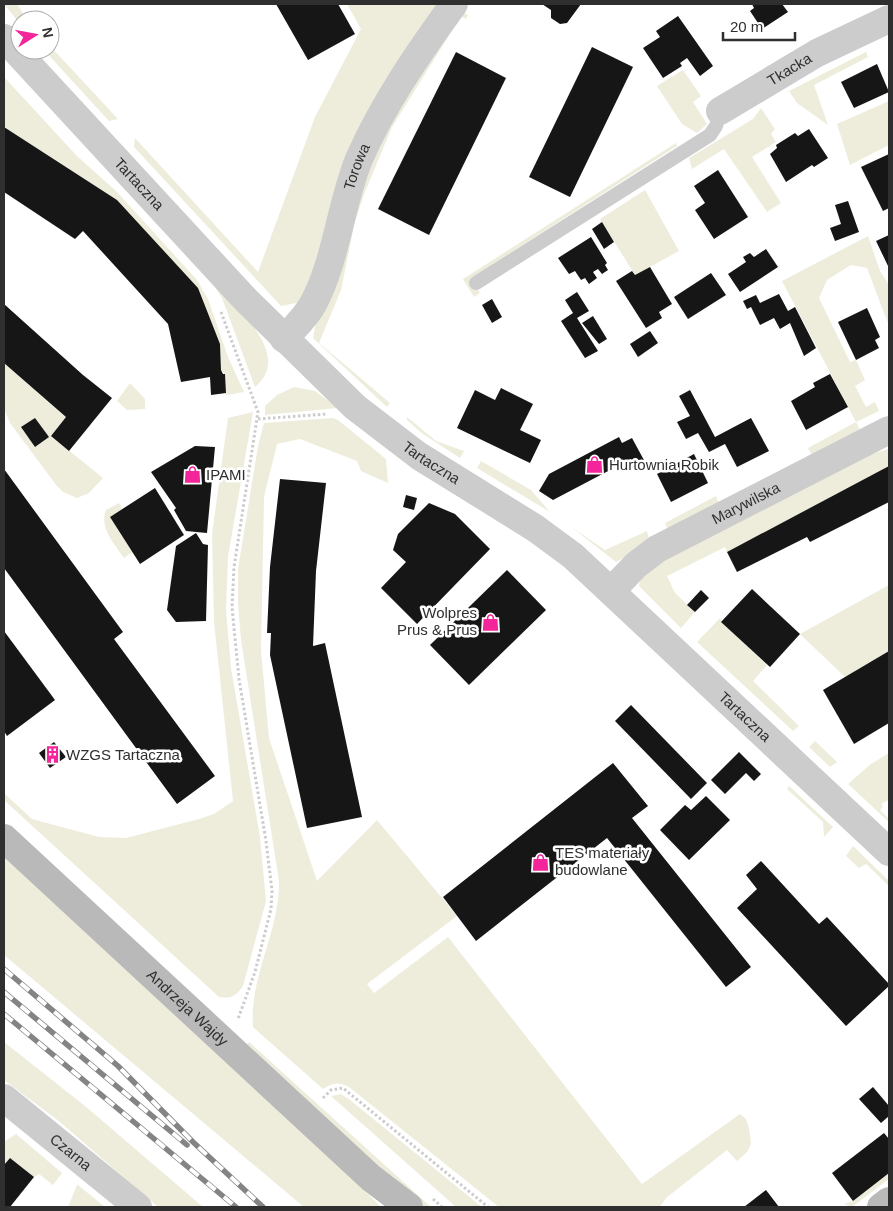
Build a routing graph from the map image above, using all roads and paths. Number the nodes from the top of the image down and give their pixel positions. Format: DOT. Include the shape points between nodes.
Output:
graph roads {
  1 [pos="454,4"];
  2 [pos="889,19"];
  3 [pos="4,38"];
  4 [pos="720,111"];
  5 [pos="476,283"];
  6 [pos="219,308"];
  7 [pos="284,339"];
  8 [pos="329,414"];
  9 [pos="258,419"];
  10 [pos="889,430"];
  11 [pos="612,590"];
  12 [pos="4,838"];
  13 [pos="889,852"];
  14 [pos="238,1025"];
  15 [pos="4,1098"];
  16 [pos="322,1100"];
  17 [pos="371,1178"];
  18 [pos="889,1201"];
  19 [pos="138,1207"];
  20 [pos="398,1207"];
  21 [pos="409,1207"];
  22 [pos="488,1207"];
  23 [pos="881,1207"];
  1 -- 7 [label="street, Torowa" via="373,129 358,161 320,290 304,317"];
  2 -- 4 [label="street, Tkacka" via="817,53"];
  3 -- 7 [label="street, Tartaczna"];
  4 -- 5 [label="lane" via="710,135"];
  6 -- 9 [label="path" via="255,402"];
  7 -- 11 [label="street, Tartaczna" via="337,391 391,437 535,528"];
  8 -- 9 [label="path"];
  9 -- 14 [label="path" via="244,494 232,608 238,679 272,891 258,963 238,1015"];
  10 -- 11 [label="street, Marywilska" via="657,549"];
  11 -- 13 [label="street, Tartaczna"];
  12 -- 17 [label="main road, Andrzeja Wajdy"];
  15 -- 19 [label="street, Czarna"];
  16 -- 22 [label="path" via="331,1090 343,1088"];
  17 -- 20 [label="main road, Andrzeja Wajdy"];
  17 -- 21 [label="main road, Andrzeja Wajdy"];
  18 -- 23 [label="main road"];
}
